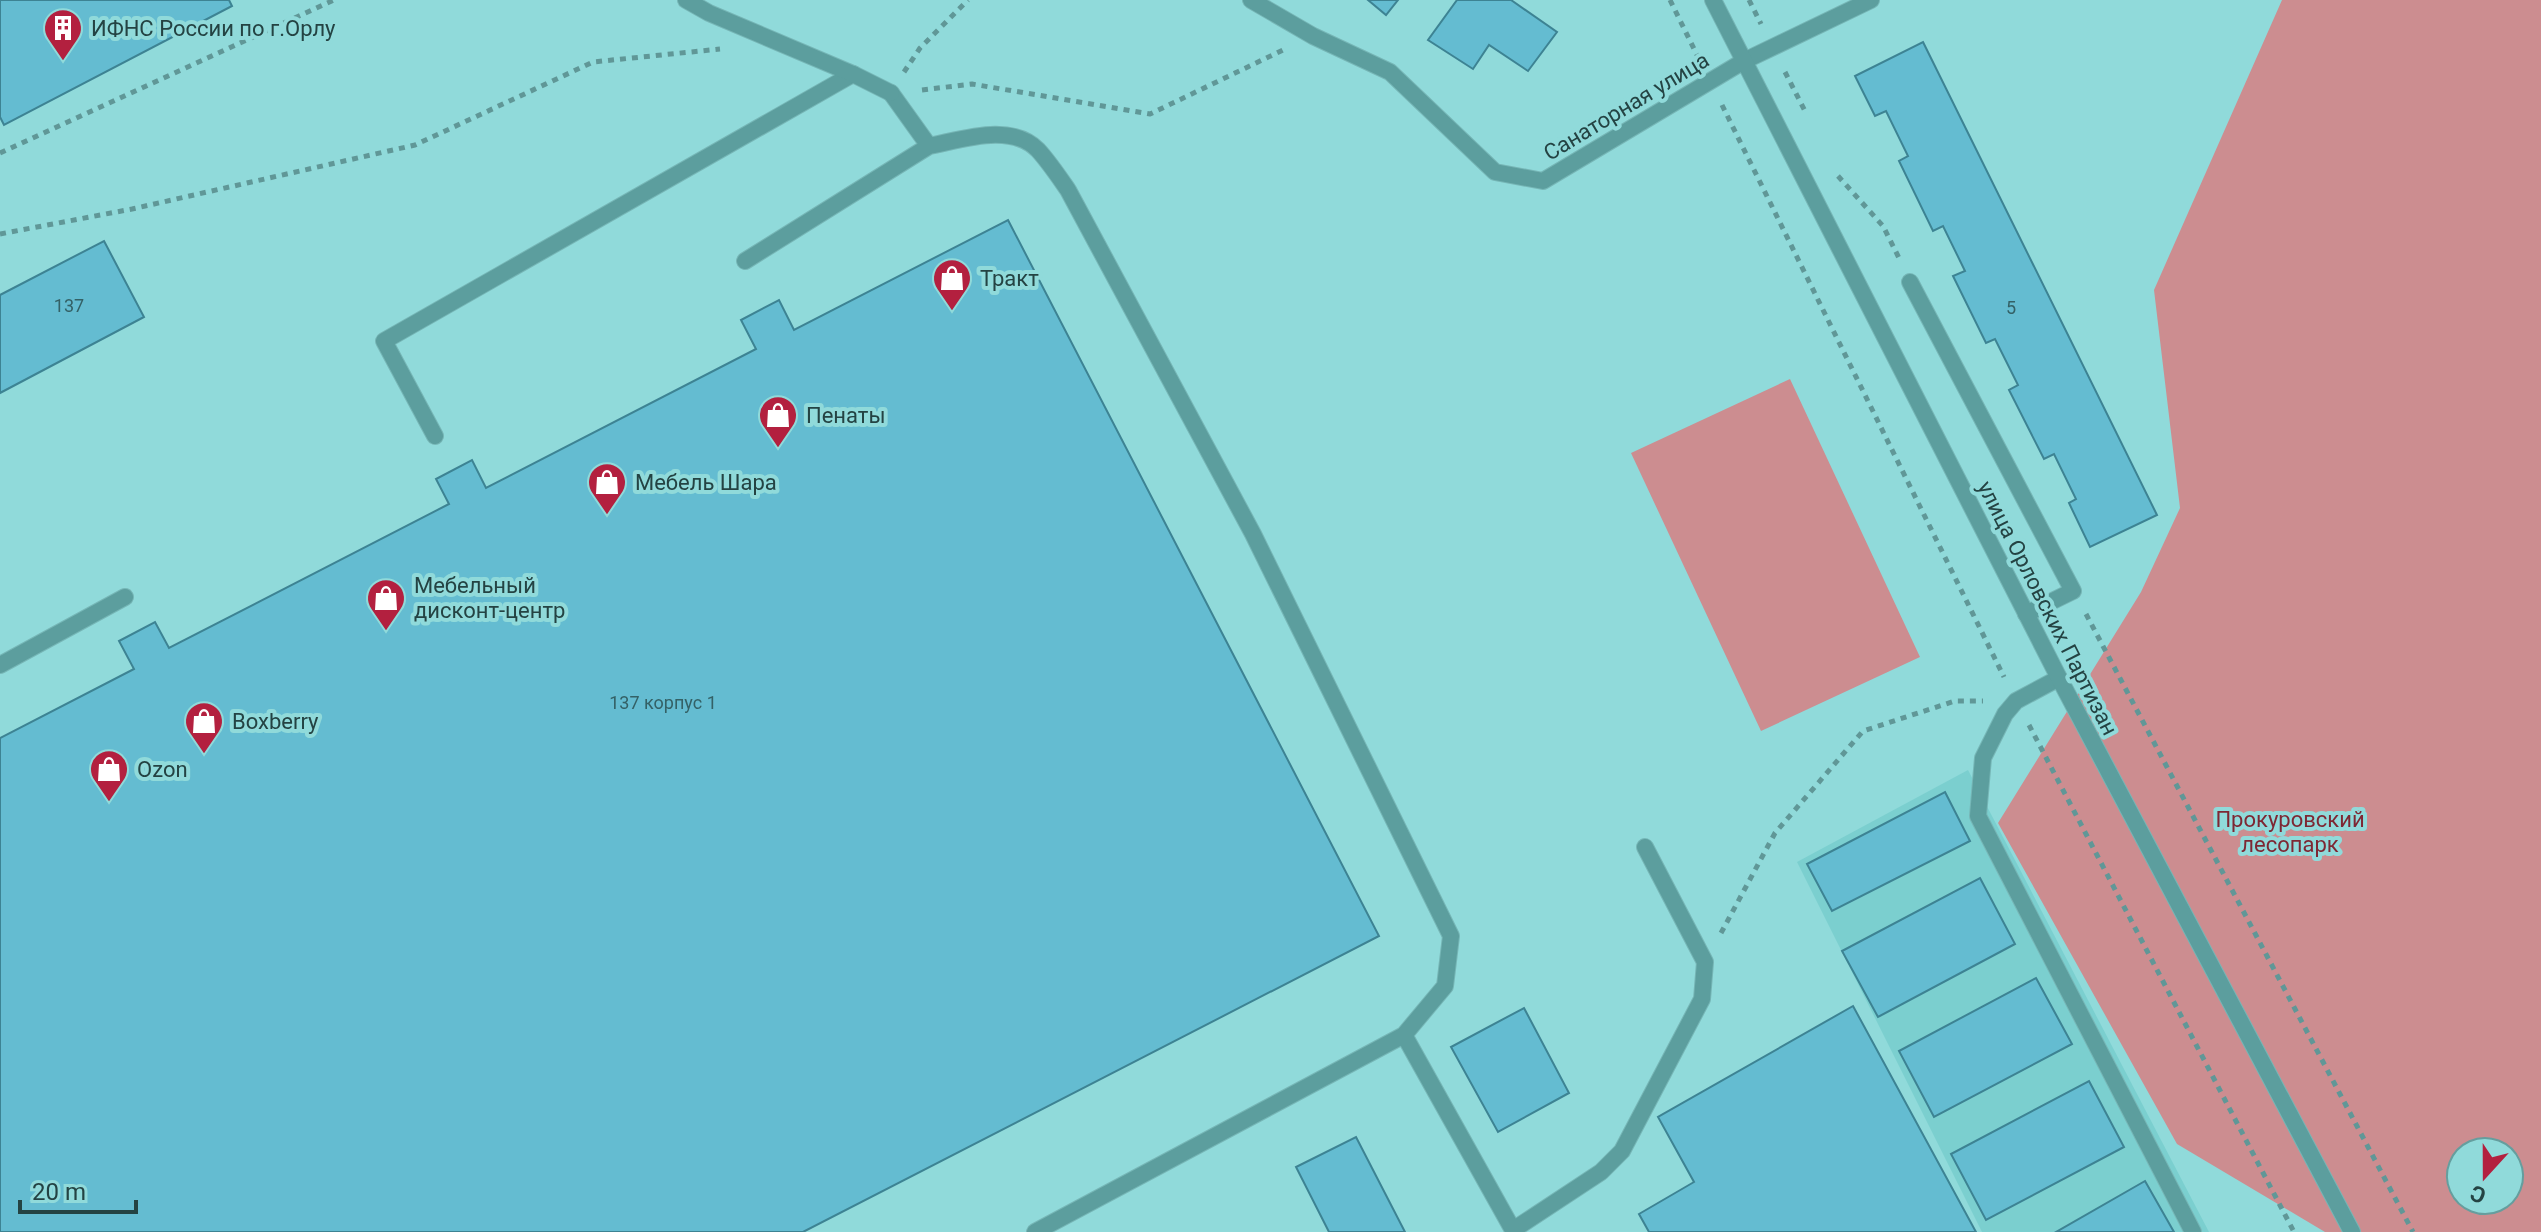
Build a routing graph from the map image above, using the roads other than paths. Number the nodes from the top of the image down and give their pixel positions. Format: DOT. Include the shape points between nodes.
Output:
graph roads {
  1 [pos="686,0"];
  2 [pos="1251,0"];
  3 [pos="1713,0"];
  4 [pos="1871,0"];
  5 [pos="1744,61"];
  6 [pos="853,74"];
  7 [pos="929,146"];
  8 [pos="745,261"];
  9 [pos="1910,282"];
  10 [pos="435,436"];
  11 [pos="125,597"];
  12 [pos="2026,614"];
  13 [pos="0,665"];
  14 [pos="2059,678"];
  15 [pos="1645,847"];
  16 [pos="1404,1035"];
  17 [pos="1514,1231"];
  18 [pos="1035,1232"];
  19 [pos="2193,1232"];
  20 [pos="2352,1232"];
  1 -- 6 [label="street"];
  2 -- 5 [label="street, Санаторная улица" via="1390,72 1495,172 1543,181"];
  3 -- 5 [label="street, улица Орловских Партизан"];
  4 -- 5 [label="street, Санаторная улица"];
  5 -- 12 [label="street, улица Орловских Партизан"];
  6 -- 7 [label="street" via="891,93"];
  6 -- 10 [label="street" via="384,341"];
  7 -- 8 [label="street"];
  7 -- 16 [label="street" via="1014,136 1036,148 1068,190 1231,493 1451,936 1445,986"];
  9 -- 12 [label="street" via="2073,591"];
  11 -- 13 [label="street"];
  12 -- 14 [label="street, улица Орловских Партизан"];
  14 -- 19 [label="street" via="2016,701 2005,714 1983,758 1978,816"];
  14 -- 20 [label="street, улица Орловских Партизан"];
  15 -- 17 [label="street" via="1705,962 1702,999 1622,1151 1601,1172"];
  16 -- 17 [label="street"];
  16 -- 18 [label="street"];
}
